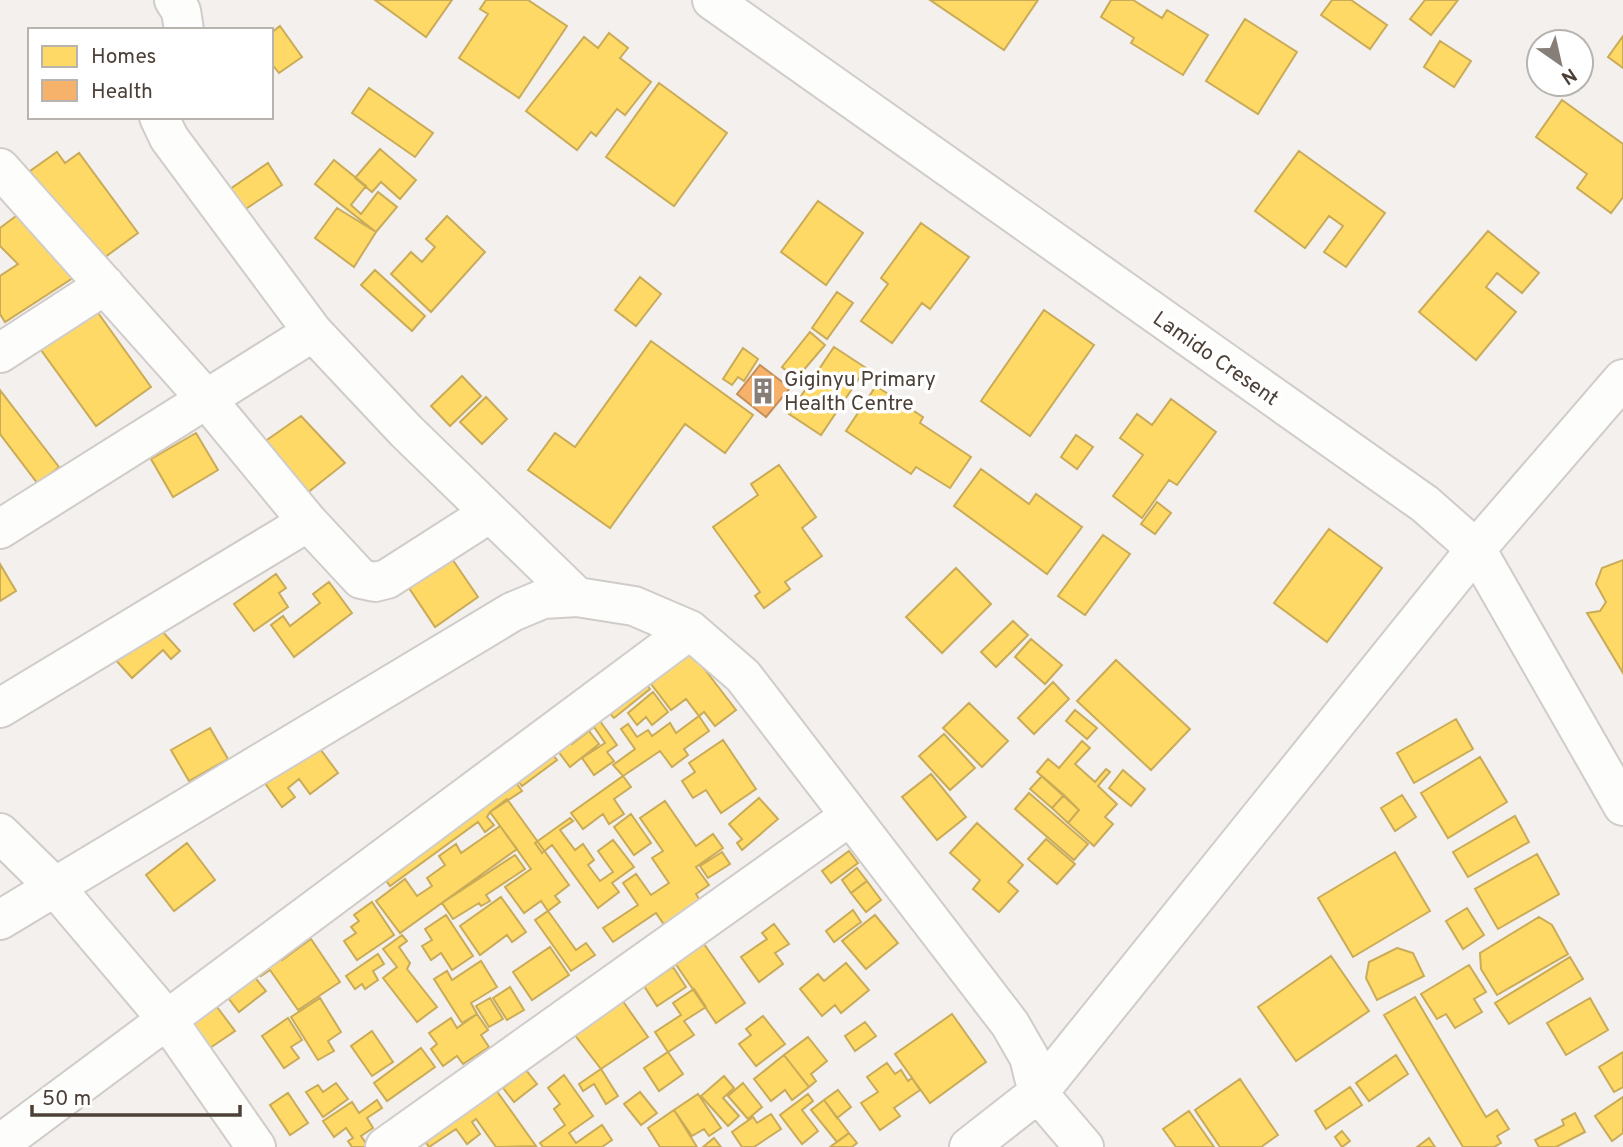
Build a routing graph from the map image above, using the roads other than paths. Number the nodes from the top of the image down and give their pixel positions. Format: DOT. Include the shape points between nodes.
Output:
graph roads {
  1 [pos="174,0"];
  2 [pos="712,0"];
  3 [pos="184,28"];
  4 [pos="160,119"];
  5 [pos="0,168"];
  6 [pos="105,285"];
  7 [pos="313,332"];
  8 [pos="0,353"];
  9 [pos="1623,379"];
  10 [pos="208,401"];
  11 [pos="490,513"];
  12 [pos="308,522"];
  13 [pos="0,529"];
  14 [pos="1476,549"];
  15 [pos="577,597"];
  16 [pos="690,630"];
  17 [pos="0,708"];
  18 [pos="1623,806"];
  19 [pos="850,816"];
  20 [pos="0,833"];
  21 [pos="54,886"];
  22 [pos="0,920"];
  23 [pos="166,1018"];
  24 [pos="1038,1093"];
  25 [pos="0,1144"];
  26 [pos="256,1147"];
  27 [pos="385,1147"];
  28 [pos="969,1147"];
  29 [pos="1084,1147"];
  1 -- 3 [label="street"];
  2 -- 14 [label="street, Lamido Cresent" via="1425,504"];
  4 -- 7 [label="street" via="169,138"];
  5 -- 6 [label="street"];
  6 -- 8 [label="street"];
  6 -- 10 [label="street"];
  7 -- 10 [label="street"];
  7 -- 11 [label="street"];
  9 -- 14 [label="street"];
  10 -- 12 [label="street"];
  10 -- 13 [label="street"];
  11 -- 12 [label="street" via="387,579 375,582 361,579"];
  11 -- 15 [label="street"];
  12 -- 17 [label="street"];
  14 -- 18 [label="street, Lamido Cresent"];
  14 -- 24 [label="street"];
  15 -- 16 [label="street" via="634,606"];
  15 -- 21 [label="street" via="543,599 512,612"];
  16 -- 19 [label="street" via="743,676"];
  16 -- 23 [label="street"];
  19 -- 24 [label="street" via="1010,1024 1029,1057"];
  19 -- 27 [label="street"];
  20 -- 21 [label="street"];
  21 -- 22 [label="street"];
  21 -- 23 [label="street"];
  23 -- 25 [label="street"];
  23 -- 26 [label="street"];
  24 -- 28 [label="street"];
  24 -- 29 [label="street"];
}
